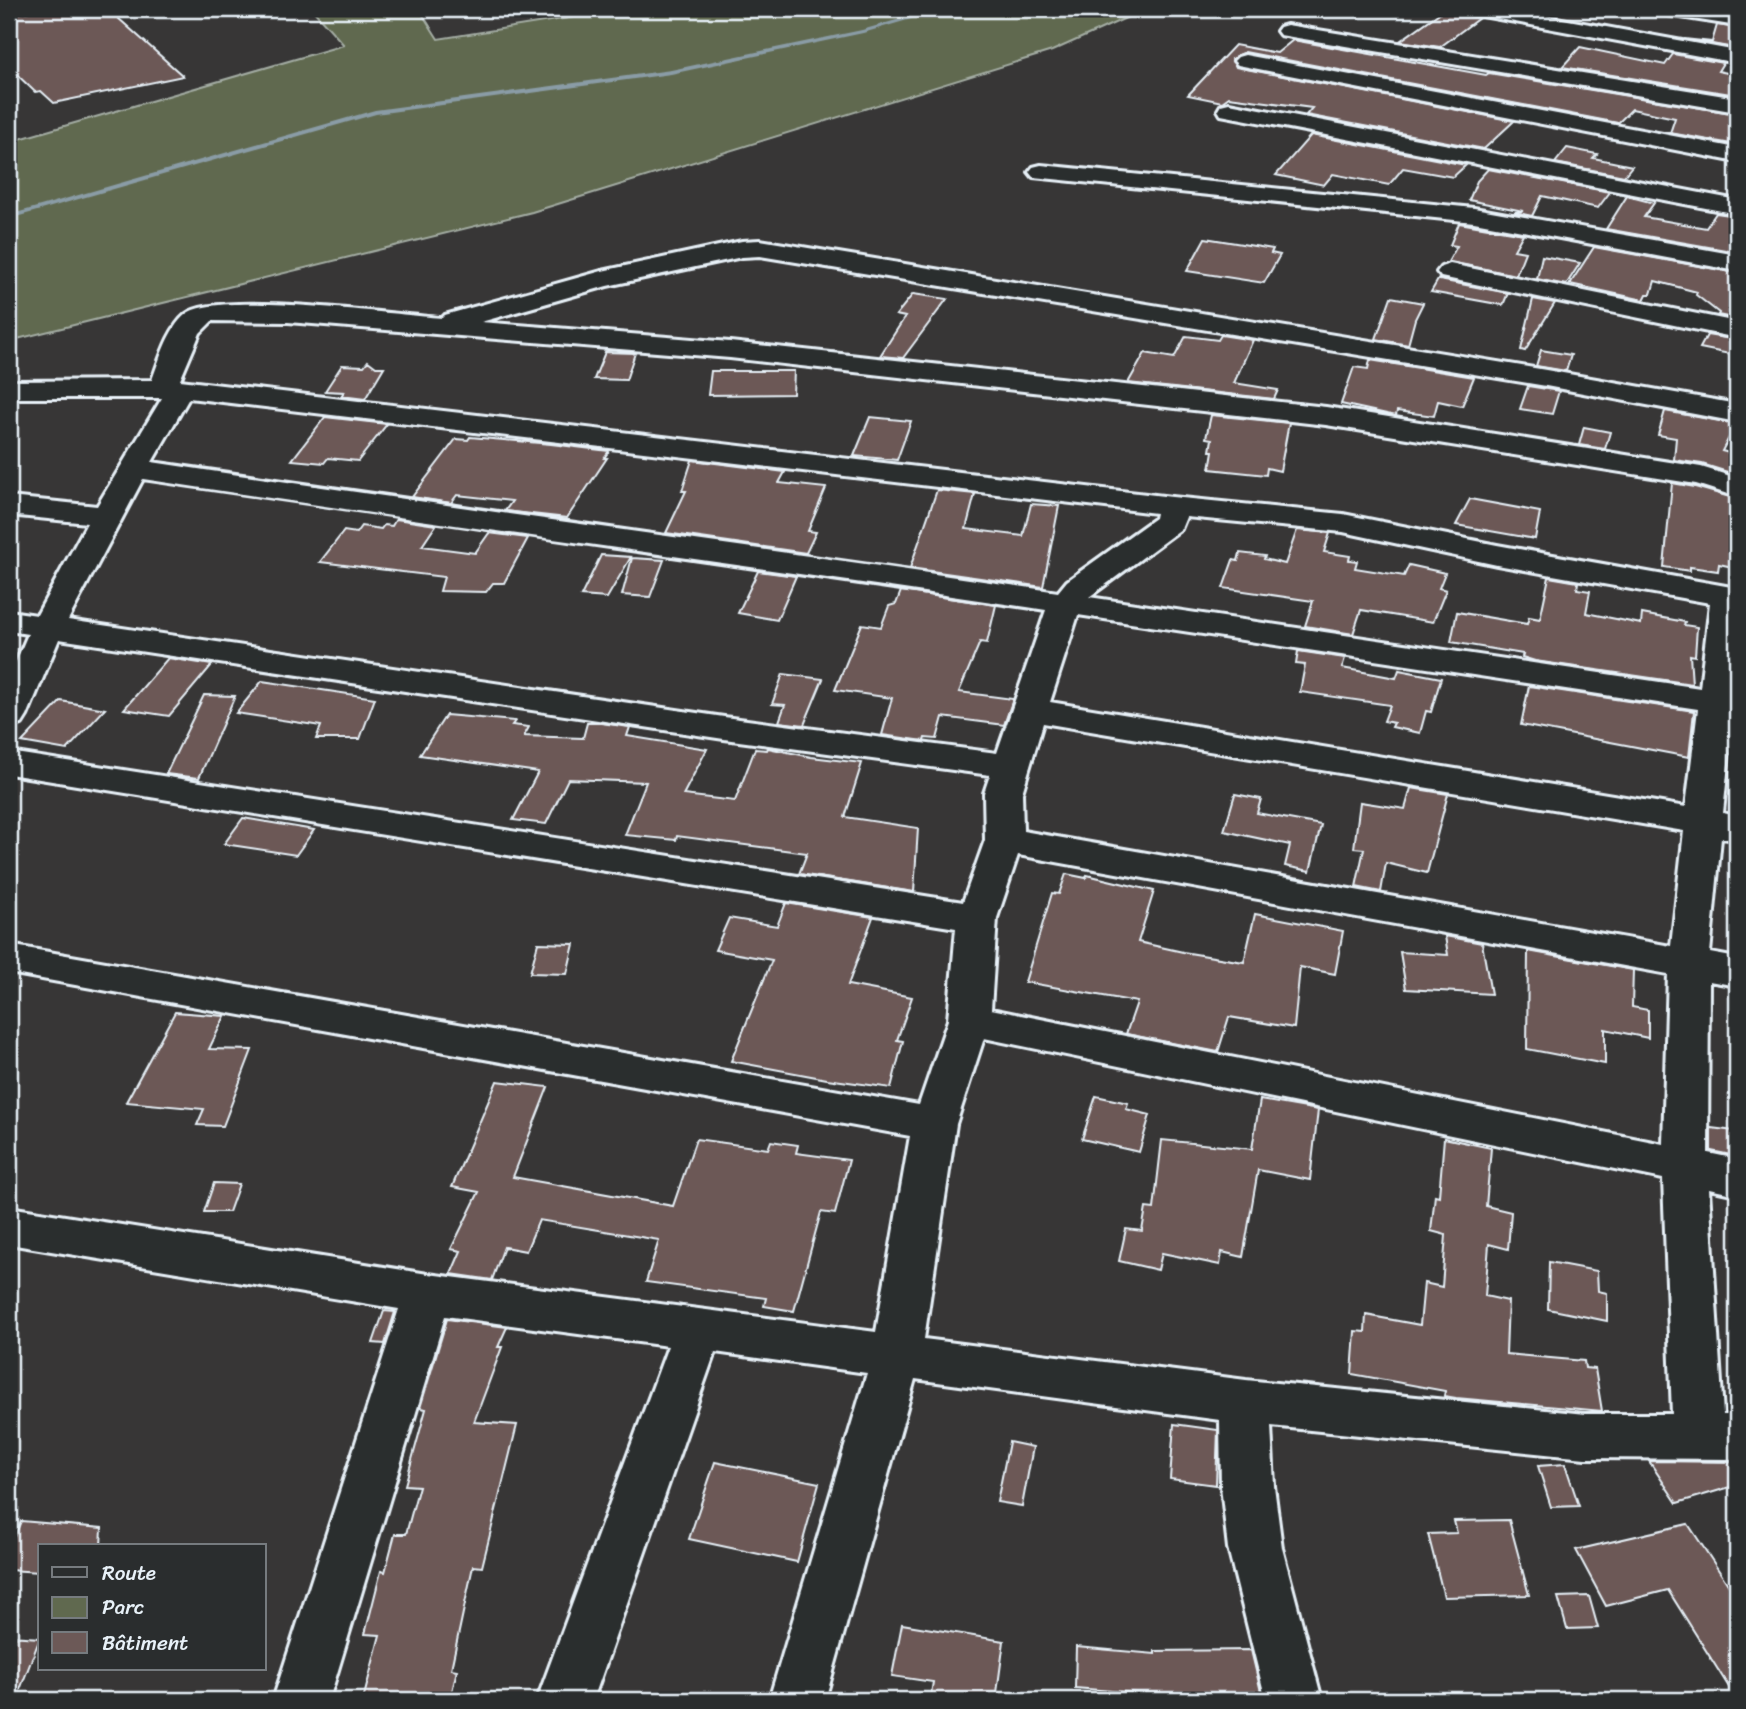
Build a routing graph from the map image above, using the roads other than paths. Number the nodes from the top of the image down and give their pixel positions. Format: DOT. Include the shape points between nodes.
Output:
graph roads {
  1 [pos="1477,9"];
  2 [pos="1668,9"];
  3 [pos="1737,20"];
  4 [pos="1287,31"];
  5 [pos="1737,57"];
  6 [pos="1245,61"];
  7 [pos="1737,105"];
  8 [pos="1229,110"];
  9 [pos="1737,155"];
  10 [pos="1041,172"];
  11 [pos="1737,207"];
  12 [pos="1737,263"];
  13 [pos="1450,272"];
  14 [pos="436,327"];
  15 [pos="1737,330"];
  16 [pos="172,388"];
  17 [pos="9,389"];
  18 [pos="1737,413"];
  19 [pos="132,468"];
  20 [pos="1737,488"];
  21 [pos="9,506"];
  22 [pos="1172,506"];
  23 [pos="106,516"];
  24 [pos="1732,597"];
  25 [pos="1065,604"];
  26 [pos="9,621"];
  27 [pos="48,626"];
  28 [pos="1727,702"];
  29 [pos="1031,710"];
  30 [pos="9,716"];
  31 [pos="9,763"];
  32 [pos="1012,766"];
  33 [pos="1721,825"];
  34 [pos="1004,840"];
  35 [pos="977,918"];
  36 [pos="9,959"];
  37 [pos="1689,963"];
  38 [pos="1737,972"];
  39 [pos="969,1020"];
  40 [pos="934,1124"];
  41 [pos="1685,1168"];
  42 [pos="1737,1177"];
  43 [pos="9,1226"];
  44 [pos="428,1294"];
  45 [pos="698,1330"];
  46 [pos="897,1357"];
  47 [pos="1246,1402"];
  48 [pos="1718,1437"];
  49 [pos="301,1700"];
  50 [pos="565,1700"];
  51 [pos="797,1700"];
  52 [pos="1294,1700"];
  1 -- 5 [label="street"];
  2 -- 3 [label="street"];
  4 -- 7 [label="street"];
  6 -- 9 [label="street"];
  8 -- 11 [label="street"];
  10 -- 12 [label="street" via="1474,215"];
  13 -- 15 [label="street"];
  14 -- 16 [label="street" via="288,314 207,314 190,325"];
  14 -- 18 [label="street" via="602,279 760,248"];
  14 -- 20 [label="street" via="730,350 1326,416 1701,476"];
  16 -- 17 [label="street"];
  16 -- 19 [label="street"];
  16 -- 22 [label="street"];
  19 -- 23 [label="street"];
  19 -- 25 [label="street"];
  21 -- 23 [label="street"];
  22 -- 24 [label="street" via="1343,523"];
  22 -- 25 [label="street" via="1170,522 1079,588"];
  23 -- 27 [label="street"];
  24 -- 28 [label="street"];
  25 -- 28 [label="street"];
  25 -- 29 [label="street"];
  26 -- 27 [label="street"];
  27 -- 30 [label="street"];
  27 -- 32 [label="street" via="724,728"];
  28 -- 33 [label="street"];
  29 -- 32 [label="street"];
  29 -- 33 [label="street"];
  31 -- 35 [label="street"];
  32 -- 34 [label="street" via="1003,793"];
  33 -- 37 [label="street"];
  34 -- 35 [label="street"];
  34 -- 37 [label="street"];
  35 -- 39 [label="street"];
  36 -- 40 [label="street"];
  37 -- 38 [label="street"];
  37 -- 41 [label="street"];
  39 -- 40 [label="street"];
  39 -- 41 [label="street"];
  40 -- 46 [label="street"];
  41 -- 42 [label="street"];
  41 -- 48 [label="street"];
  43 -- 44 [label="street"];
  44 -- 45 [label="street"];
  44 -- 49 [label="street"];
  45 -- 46 [label="street"];
  45 -- 50 [label="street"];
  46 -- 47 [label="street"];
  46 -- 51 [label="street"];
  47 -- 48 [label="street" via="1585,1436"];
  47 -- 52 [label="street" via="1245,1472 1252,1532"];
}
